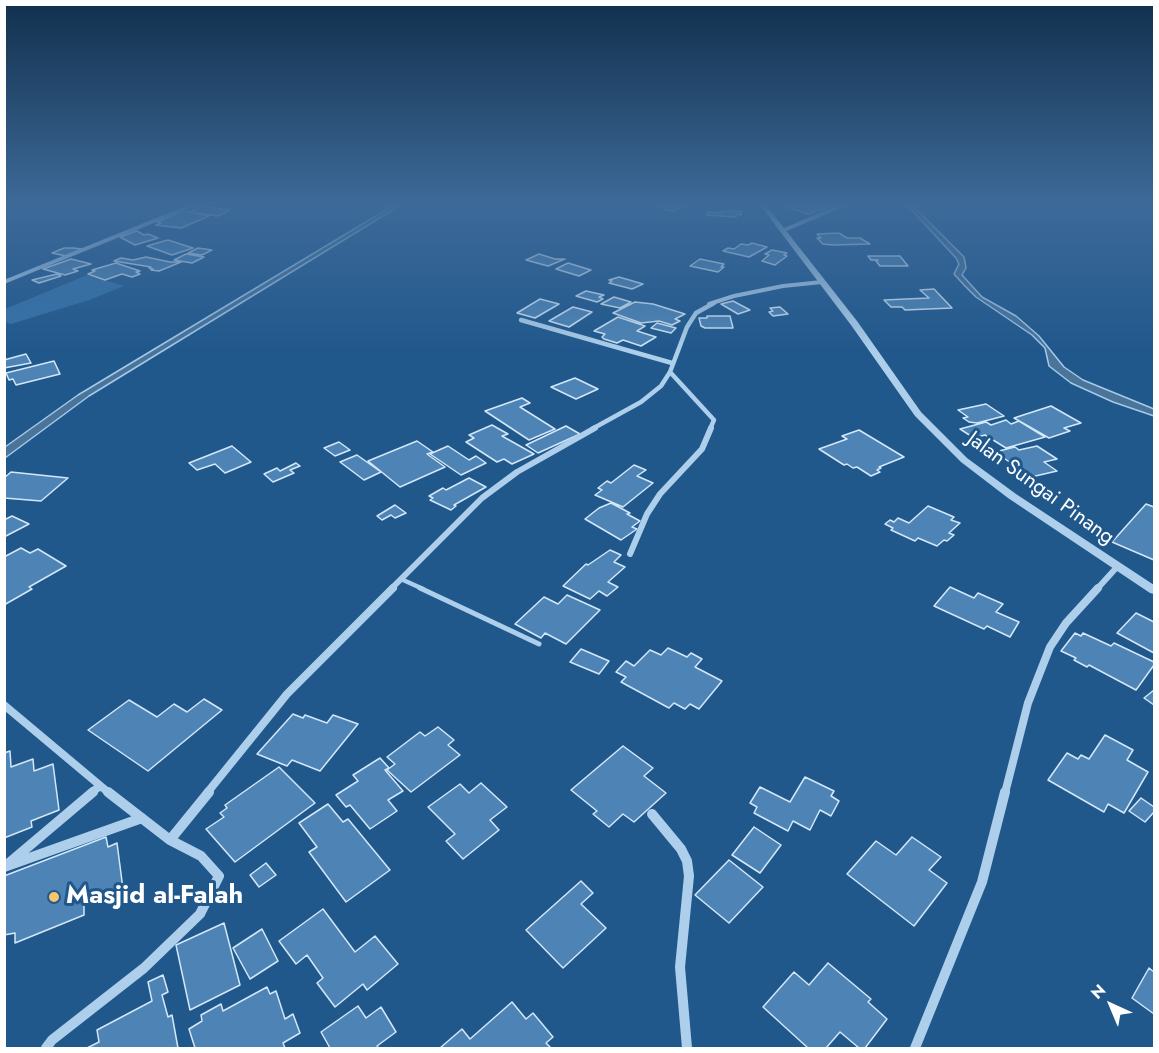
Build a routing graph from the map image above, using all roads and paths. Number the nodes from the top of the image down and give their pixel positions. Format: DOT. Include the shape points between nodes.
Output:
graph roads {
  1 [pos="72,254"];
  2 [pos="802,254"];
  3 [pos="4,282"];
  4 [pos="822,282"];
  5 [pos="520,320"];
  6 [pos="672,363"];
  7 [pos="670,372"];
  8 [pos="630,554"];
  9 [pos="1117,567"];
  10 [pos="400,579"];
  11 [pos="1155,590"];
  12 [pos="539,644"];
  13 [pos="4,705"];
  14 [pos="100,786"];
  15 [pos="652,814"];
  16 [pos="142,818"];
  17 [pos="170,840"];
  18 [pos="4,867"];
  19 [pos="46,1048"];
  20 [pos="687,1048"];
  21 [pos="915,1048"];
  1 -- 3 [label="street"];
  2 -- 4 [label="street, Jalan Sungai Pinang"];
  4 -- 6 [label="street" via="753,291 707,305 687,327"];
  4 -- 9 [label="street, Jalan Sungai Pinang" via="918,414 964,460"];
  5 -- 6 [label="street"];
  6 -- 7 [label="street"];
  7 -- 8 [label="street" via="714,420 702,449 647,514"];
  7 -- 10 [label="street" via="661,386 641,402 501,483"];
  9 -- 11 [label="street, Jalan Sungai Pinang"];
  9 -- 21 [label="street" via="1066,623 1050,647 1028,703 982,882"];
  10 -- 12 [label="lane"];
  10 -- 17 [label="street" via="286,694"];
  13 -- 14 [label="street"];
  14 -- 16 [label="street"];
  14 -- 18 [label="street"];
  15 -- 20 [label="street" via="687,861 680,967"];
  16 -- 17 [label="street"];
  16 -- 18 [label="street"];
  17 -- 19 [label="street" via="201,856 219,876 200,914 144,968"];
}
